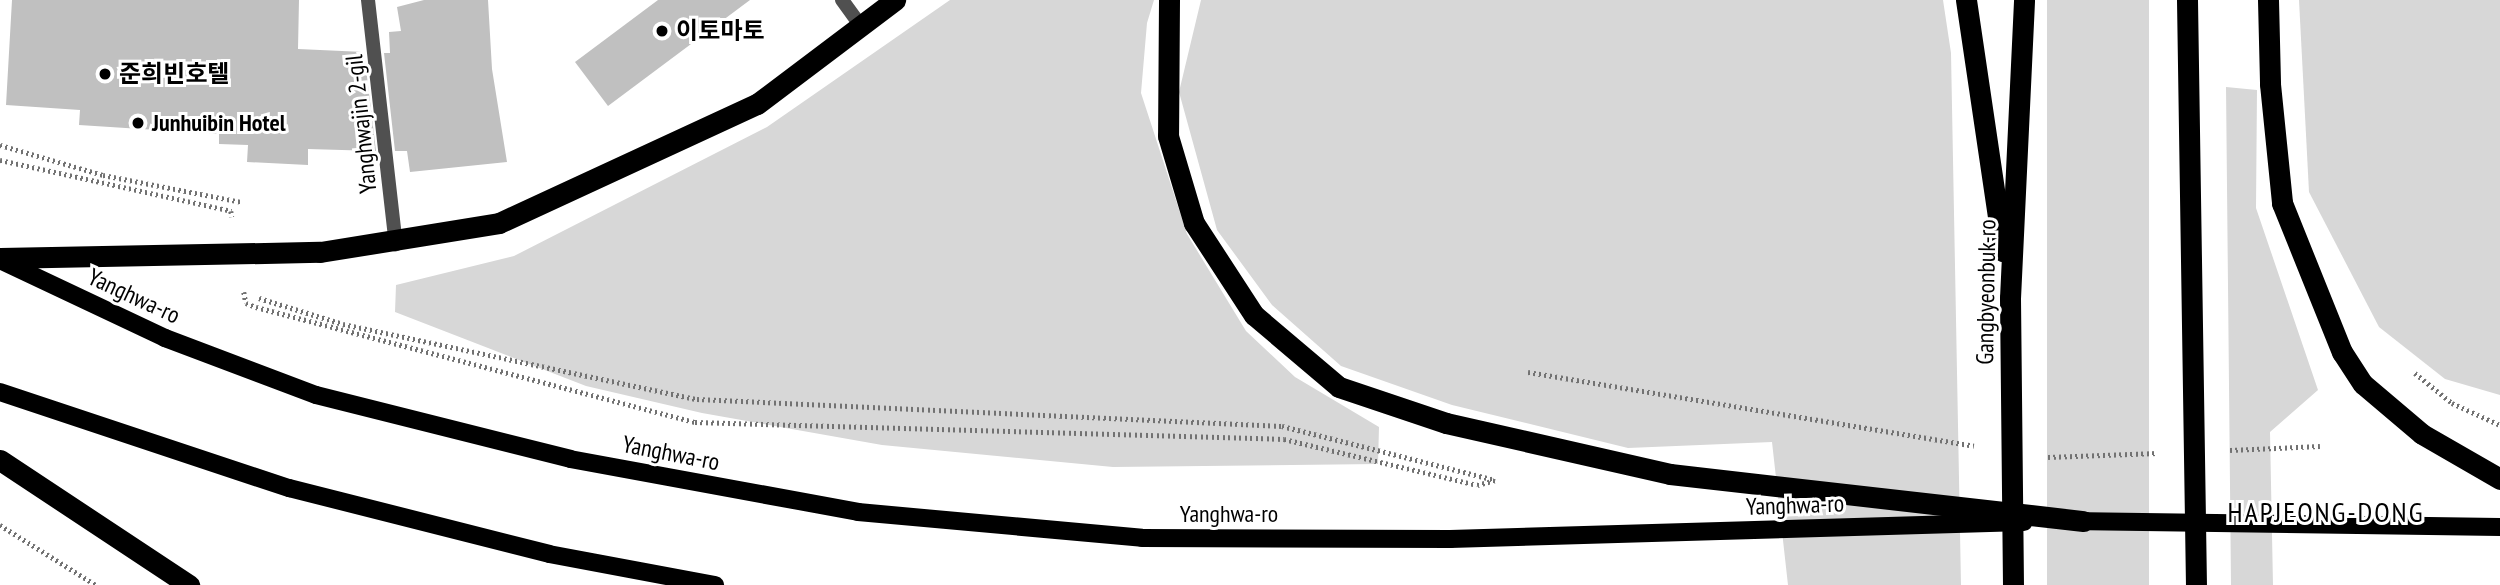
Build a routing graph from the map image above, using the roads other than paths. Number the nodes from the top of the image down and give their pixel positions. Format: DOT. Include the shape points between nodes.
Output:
graph roads {
  1 [pos="368,0"];
  2 [pos="842,0"];
  3 [pos="895,0"];
  4 [pos="1169,0"];
  5 [pos="1966,0"];
  6 [pos="2024,0"];
  7 [pos="2187,0"];
  8 [pos="2268,0"];
  9 [pos="861,26"];
  10 [pos="396,244"];
  11 [pos="0,259"];
  12 [pos="2010,298"];
  13 [pos="0,392"];
  14 [pos="0,460"];
  15 [pos="2500,479"];
  16 [pos="2083,521"];
  17 [pos="2500,527"];
  18 [pos="189,585"];
  19 [pos="715,585"];
  20 [pos="2012,585"];
  21 [pos="2196,585"];
  1 -- 10 [label="lane, Yanghwajin 2-gil"];
  2 -- 9 [label="lane"];
  3 -- 9 [label="highway"];
  4 -- 16 [label="highway" via="1168,136 1194,223 1254,315 1339,387 1446,423 1670,474"];
  5 -- 12 [label="highway"];
  6 -- 12 [label="highway, Gangbyeonbuk-ro"];
  7 -- 21 [label="highway"];
  8 -- 15 [label="highway" via="2270,85 2282,202 2342,352 2363,384 2422,434"];
  9 -- 10 [label="highway" via="757,104 499,223"];
  10 -- 11 [label="highway"];
  11 -- 16 [label="main road, Yanghwa-ro" via="165,338 316,395 570,459 858,512 1142,538 1450,539"];
  12 -- 20 [label="highway, Gangbyeonbuk-ro"];
  13 -- 19 [label="main road" via="289,488 549,554"];
  14 -- 18 [label="highway"];
  16 -- 17 [label="main road, Yanghwa-ro"];
}
